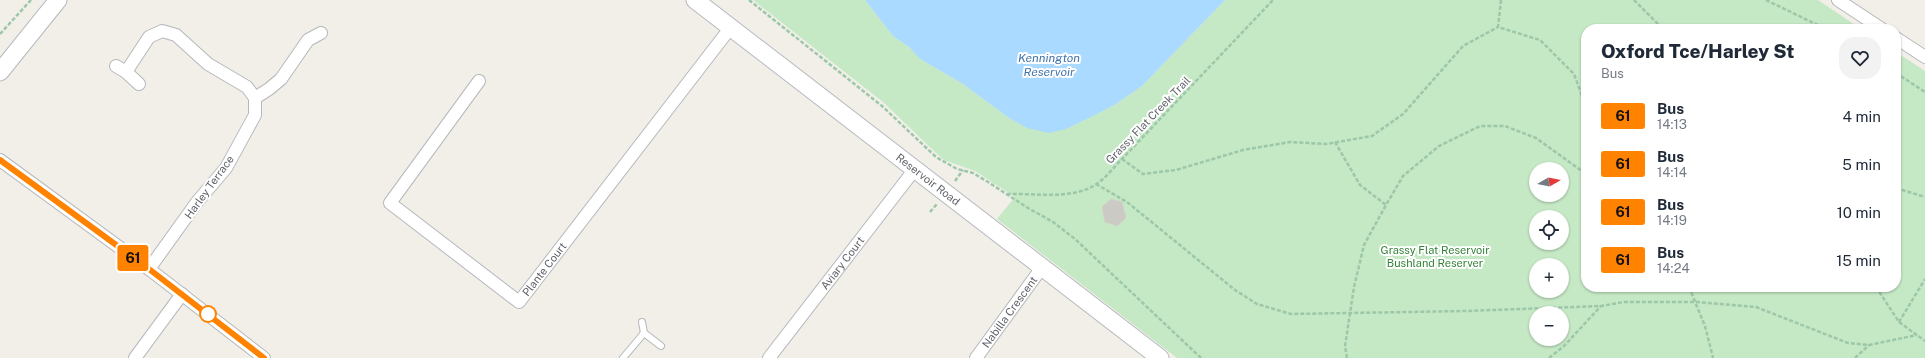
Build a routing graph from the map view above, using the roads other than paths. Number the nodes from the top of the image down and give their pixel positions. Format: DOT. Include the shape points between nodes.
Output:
graph roads {
  1 [pos="48,0"];
  2 [pos="58,0"];
  3 [pos="695,0"];
  4 [pos="1838,0"];
  5 [pos="1874,24"];
  6 [pos="731,27"];
  7 [pos="321,33"];
  8 [pos="1901,41"];
  9 [pos="19,50"];
  10 [pos="1925,57"];
  11 [pos="0,72"];
  12 [pos="479,81"];
  13 [pos="139,84"];
  14 [pos="254,98"];
  15 [pos="0,160"];
  16 [pos="915,169"];
  17 [pos="1043,266"];
  18 [pos="149,269"];
  19 [pos="182,294"];
  20 [pos="642,322"];
  21 [pos="644,333"];
  22 [pos="661,346"];
  23 [pos="135,358"];
  24 [pos="264,358"];
  25 [pos="623,358"];
  26 [pos="769,358"];
  27 [pos="976,358"];
  28 [pos="1160,358"];
  1 -- 9 [label="main road"];
  2 -- 9 [label="main road"];
  3 -- 6 [label="main road, Reservoir Road"];
  4 -- 5 [label="street"];
  6 -- 12 [label="street, Plante Court" via="519,302 390,203"];
  6 -- 16 [label="main road, Reservoir Road"];
  7 -- 14 [label="street" via="308,40 281,79"];
  8 -- 10 [label="street"];
  9 -- 11 [label="main road"];
  13 -- 14 [label="street" via="121,69 149,37 162,31 176,35 208,64 246,87"];
  14 -- 18 [label="street, Harley Terrace" via="255,115 226,168 197,202"];
  15 -- 18 [label="street"];
  16 -- 17 [label="main road, Reservoir Road"];
  16 -- 26 [label="street, Aviary Court"];
  17 -- 27 [label="street, Nabilla Crescent"];
  17 -- 28 [label="main road, Reservoir Road"];
  18 -- 19 [label="street"];
  19 -- 23 [label="street"];
  19 -- 24 [label="street"];
  20 -- 21 [label="lane"];
  21 -- 22 [label="lane"];
  21 -- 25 [label="lane"];
}
